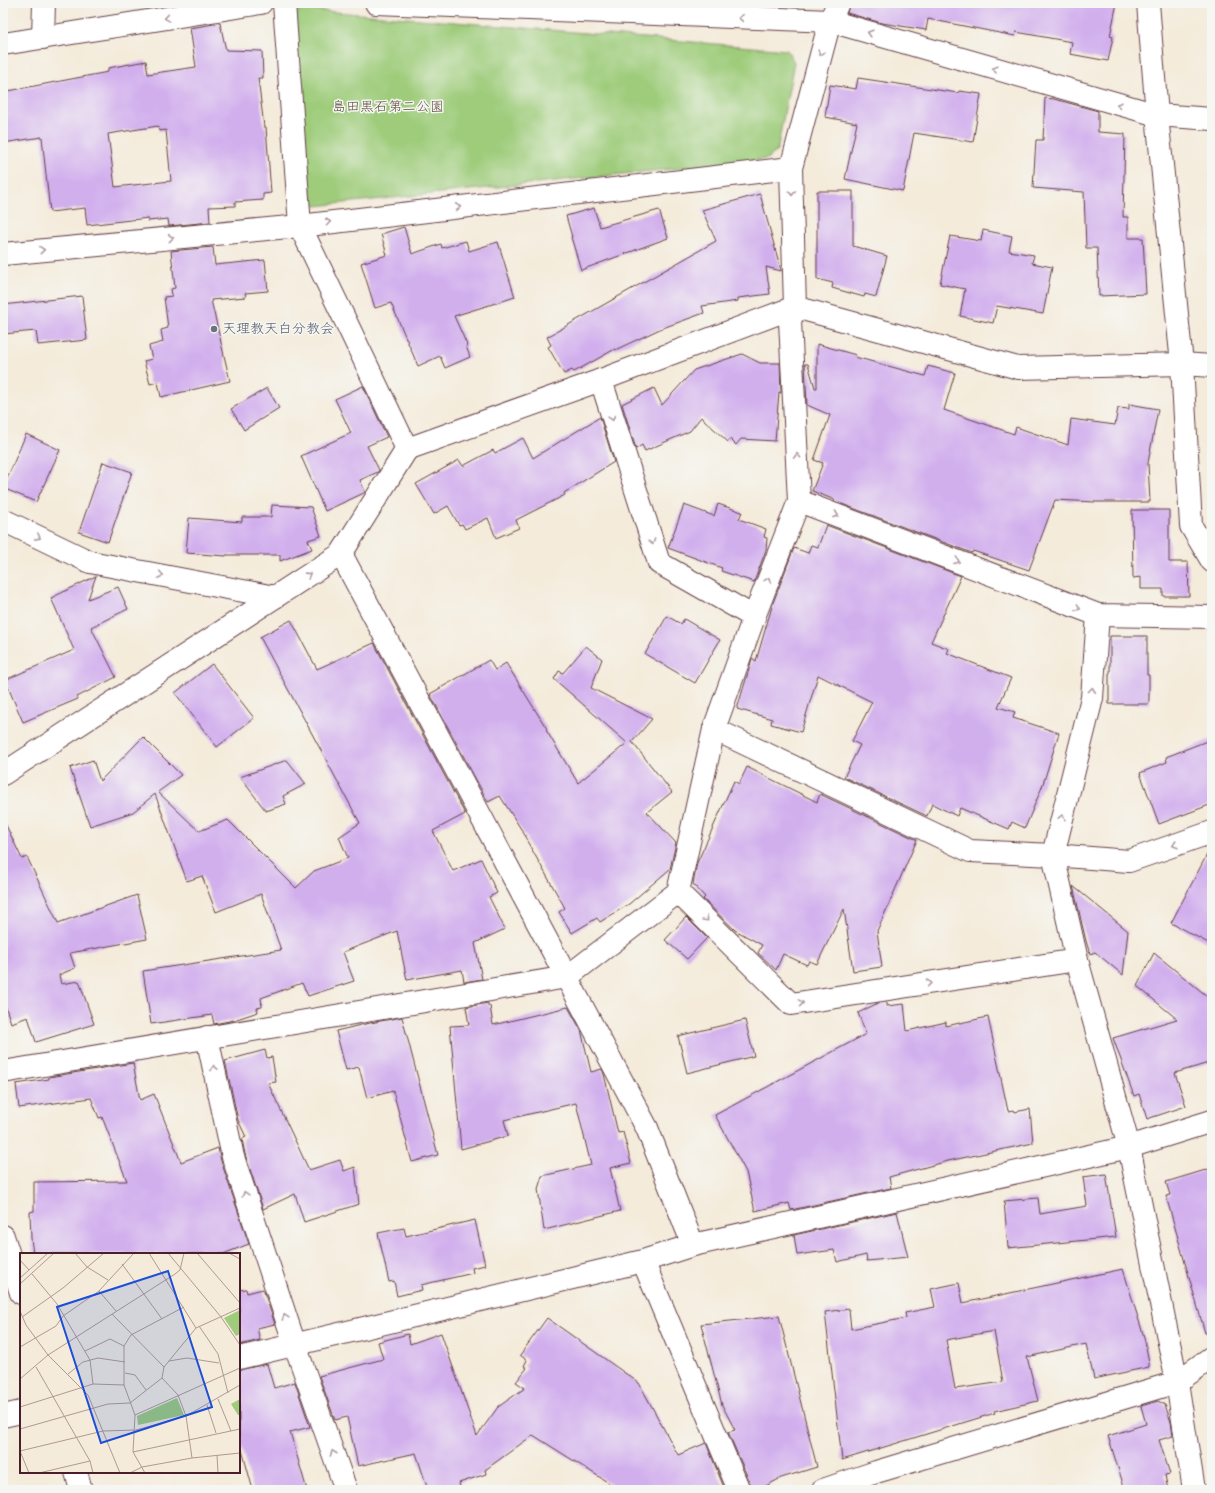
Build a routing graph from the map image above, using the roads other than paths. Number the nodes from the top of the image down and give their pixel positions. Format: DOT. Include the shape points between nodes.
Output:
graph roads {
  1 [pos="44,3"];
  2 [pos="260,3"];
  3 [pos="284,3"];
  4 [pos="376,3"];
  5 [pos="1148,3"];
  6 [pos="834,12"];
  7 [pos="43,38"];
  8 [pos="3,44"];
  9 [pos="1157,115"];
  10 [pos="1212,118"];
  11 [pos="791,168"];
  12 [pos="300,226"];
  13 [pos="3,254"];
  14 [pos="795,307"];
  15 [pos="1182,364"];
  16 [pos="1212,366"];
  17 [pos="601,380"];
  18 [pos="407,449"];
  19 [pos="799,501"];
  20 [pos="3,520"];
  21 [pos="341,554"];
  22 [pos="1212,561"];
  23 [pos="275,597"];
  24 [pos="1098,615"];
  25 [pos="754,617"];
  26 [pos="1212,617"];
  27 [pos="714,728"];
  28 [pos="3,774"];
  29 [pos="1212,832"];
  30 [pos="1053,855"];
  31 [pos="678,892"];
  32 [pos="1077,960"];
  33 [pos="567,977"];
  34 [pos="207,1037"];
  35 [pos="3,1072"];
  36 [pos="1212,1121"];
  37 [pos="1129,1147"];
  38 [pos="3,1236"];
  39 [pos="693,1245"];
  40 [pos="643,1261"];
  41 [pos="20,1290"];
  42 [pos="295,1345"];
  43 [pos="1212,1357"];
  44 [pos="240,1358"];
  45 [pos="1177,1382"];
  46 [pos="20,1412"];
  47 [pos="3,1416"];
  48 [pos="76,1473"];
  49 [pos="81,1490"];
  50 [pos="346,1490"];
  51 [pos="739,1490"];
  52 [pos="823,1490"];
  53 [pos="1194,1490"];
  1 -- 7 [label="street"];
  2 -- 7 [label="street, one-way"];
  3 -- 12 [label="street"];
  6 -- 4 [label="street, one-way"];
  5 -- 9 [label="street"];
  9 -- 6 [label="street, one-way"];
  6 -- 11 [label="street, one-way"];
  7 -- 8 [label="street"];
  9 -- 10 [label="street"];
  9 -- 15 [label="street"];
  12 -- 11 [label="street, one-way"];
  11 -- 14 [label="street, one-way"];
  13 -- 12 [label="street, one-way"];
  12 -- 18 [label="street"];
  14 -- 15 [label="street" via="1018,368"];
  14 -- 17 [label="street"];
  19 -- 14 [label="street, one-way" via="790,321"];
  15 -- 16 [label="street"];
  15 -- 22 [label="street" via="1191,526"];
  17 -- 18 [label="street"];
  17 -- 25 [label="street, one-way" via="659,563"];
  18 -- 21 [label="street"];
  19 -- 24 [label="street, one-way"];
  25 -- 19 [label="street, one-way"];
  20 -- 23 [label="street, one-way" via="90,562"];
  23 -- 21 [label="street, one-way"];
  21 -- 33 [label="street"];
  23 -- 28 [label="street"];
  24 -- 26 [label="street"];
  30 -- 24 [label="street, one-way" via="1092,698"];
  25 -- 27 [label="street"];
  27 -- 30 [label="street" via="970,851"];
  27 -- 31 [label="street"];
  29 -- 30 [label="street, one-way" via="1129,861"];
  30 -- 32 [label="street"];
  31 -- 32 [label="street, one-way" via="791,1004"];
  31 -- 33 [label="street"];
  32 -- 37 [label="street"];
  33 -- 34 [label="street"];
  33 -- 39 [label="street" via="647,1128"];
  34 -- 35 [label="street"];
  42 -- 34 [label="street, one-way" via="233,1157"];
  36 -- 37 [label="street"];
  37 -- 39 [label="street"];
  37 -- 45 [label="street"];
  38 -- 41 [label="street"];
  39 -- 40 [label="street"];
  40 -- 42 [label="street"];
  40 -- 51 [label="street"];
  42 -- 44 [label="street"];
  50 -- 42 [label="street, one-way"];
  43 -- 45 [label="street"];
  45 -- 52 [label="street" via="884,1469"];
  45 -- 53 [label="street"];
  46 -- 47 [label="street"];
  48 -- 49 [label="street"];
}
